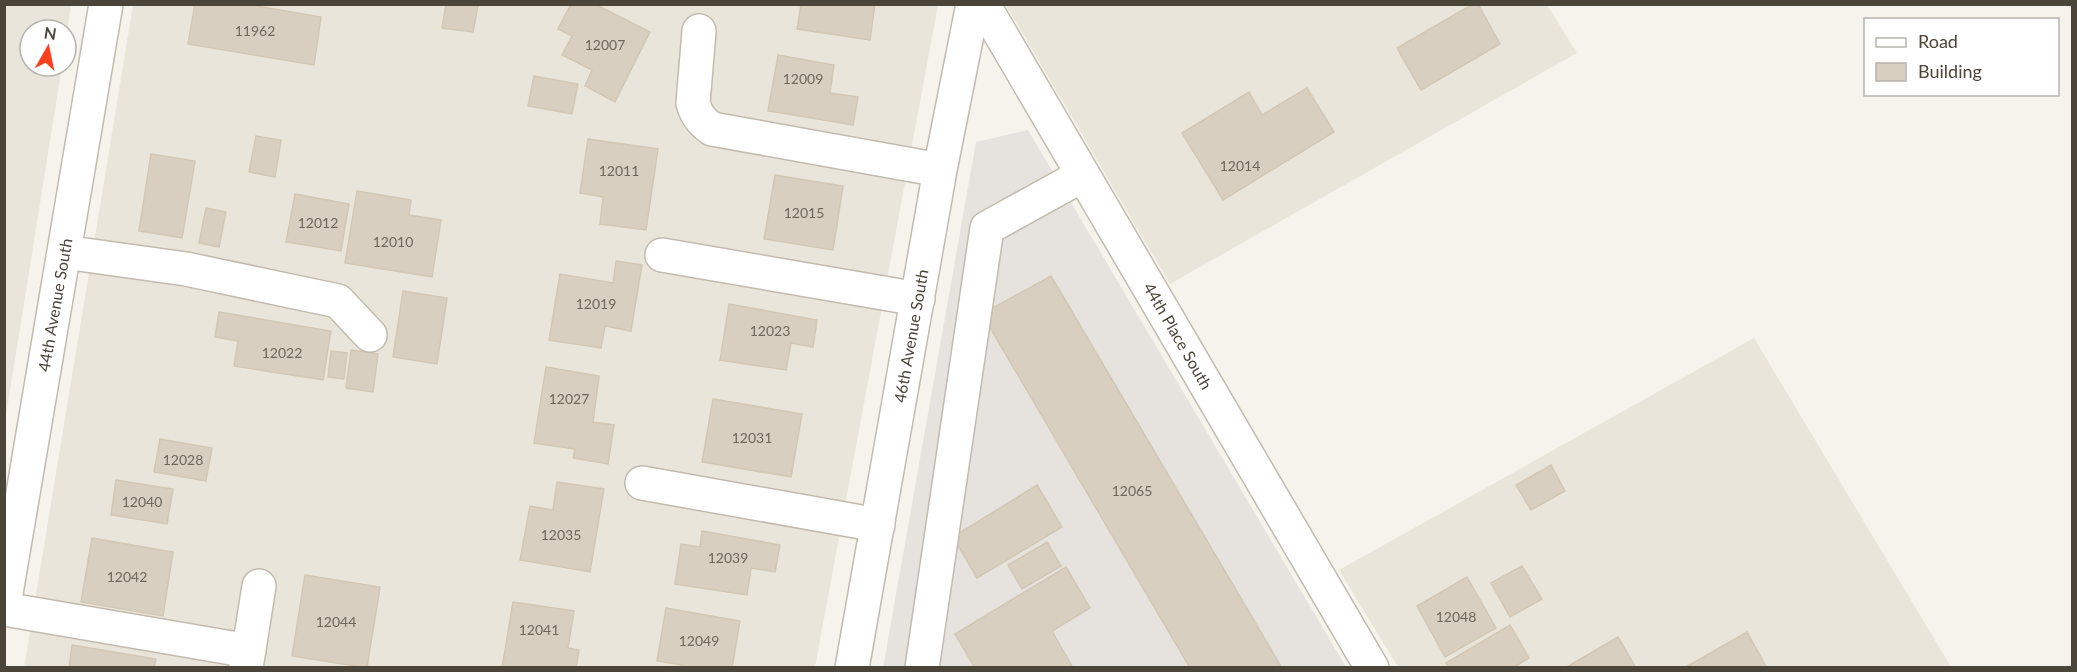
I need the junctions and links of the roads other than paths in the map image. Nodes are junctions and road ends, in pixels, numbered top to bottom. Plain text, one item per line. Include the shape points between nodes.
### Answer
1 (106, 4) edge
2 (974, 4) edge
3 (983, 4) edge
4 (699, 31) dead end
5 (940, 170) junction
6 (1083, 175) junction
7 (64, 252) junction
8 (662, 255) dead end
9 (918, 298) junction
10 (370, 336) dead end
11 (642, 483) dead end
12 (878, 525) junction
13 (259, 586) dead end
14 (4, 607) edge
15 (247, 659) edge
16 (852, 668) edge
17 (922, 668) edge
18 (1372, 668) edge

1 - 7 street, 44th Avenue South
2 - 5 street, 46th Avenue South
3 - 6 street, 44th Place South
4 - 5 street via 693,103 700,118 712,129
5 - 9 street, 46th Avenue South
6 - 17 street via 987,228
6 - 18 street, 44th Place South
7 - 10 street via 186,269 338,302
7 - 14 street, 44th Avenue South
8 - 9 street
9 - 12 street, 46th Avenue South
11 - 12 street
12 - 16 street, 46th Avenue South
13 - 15 street
14 - 15 street

